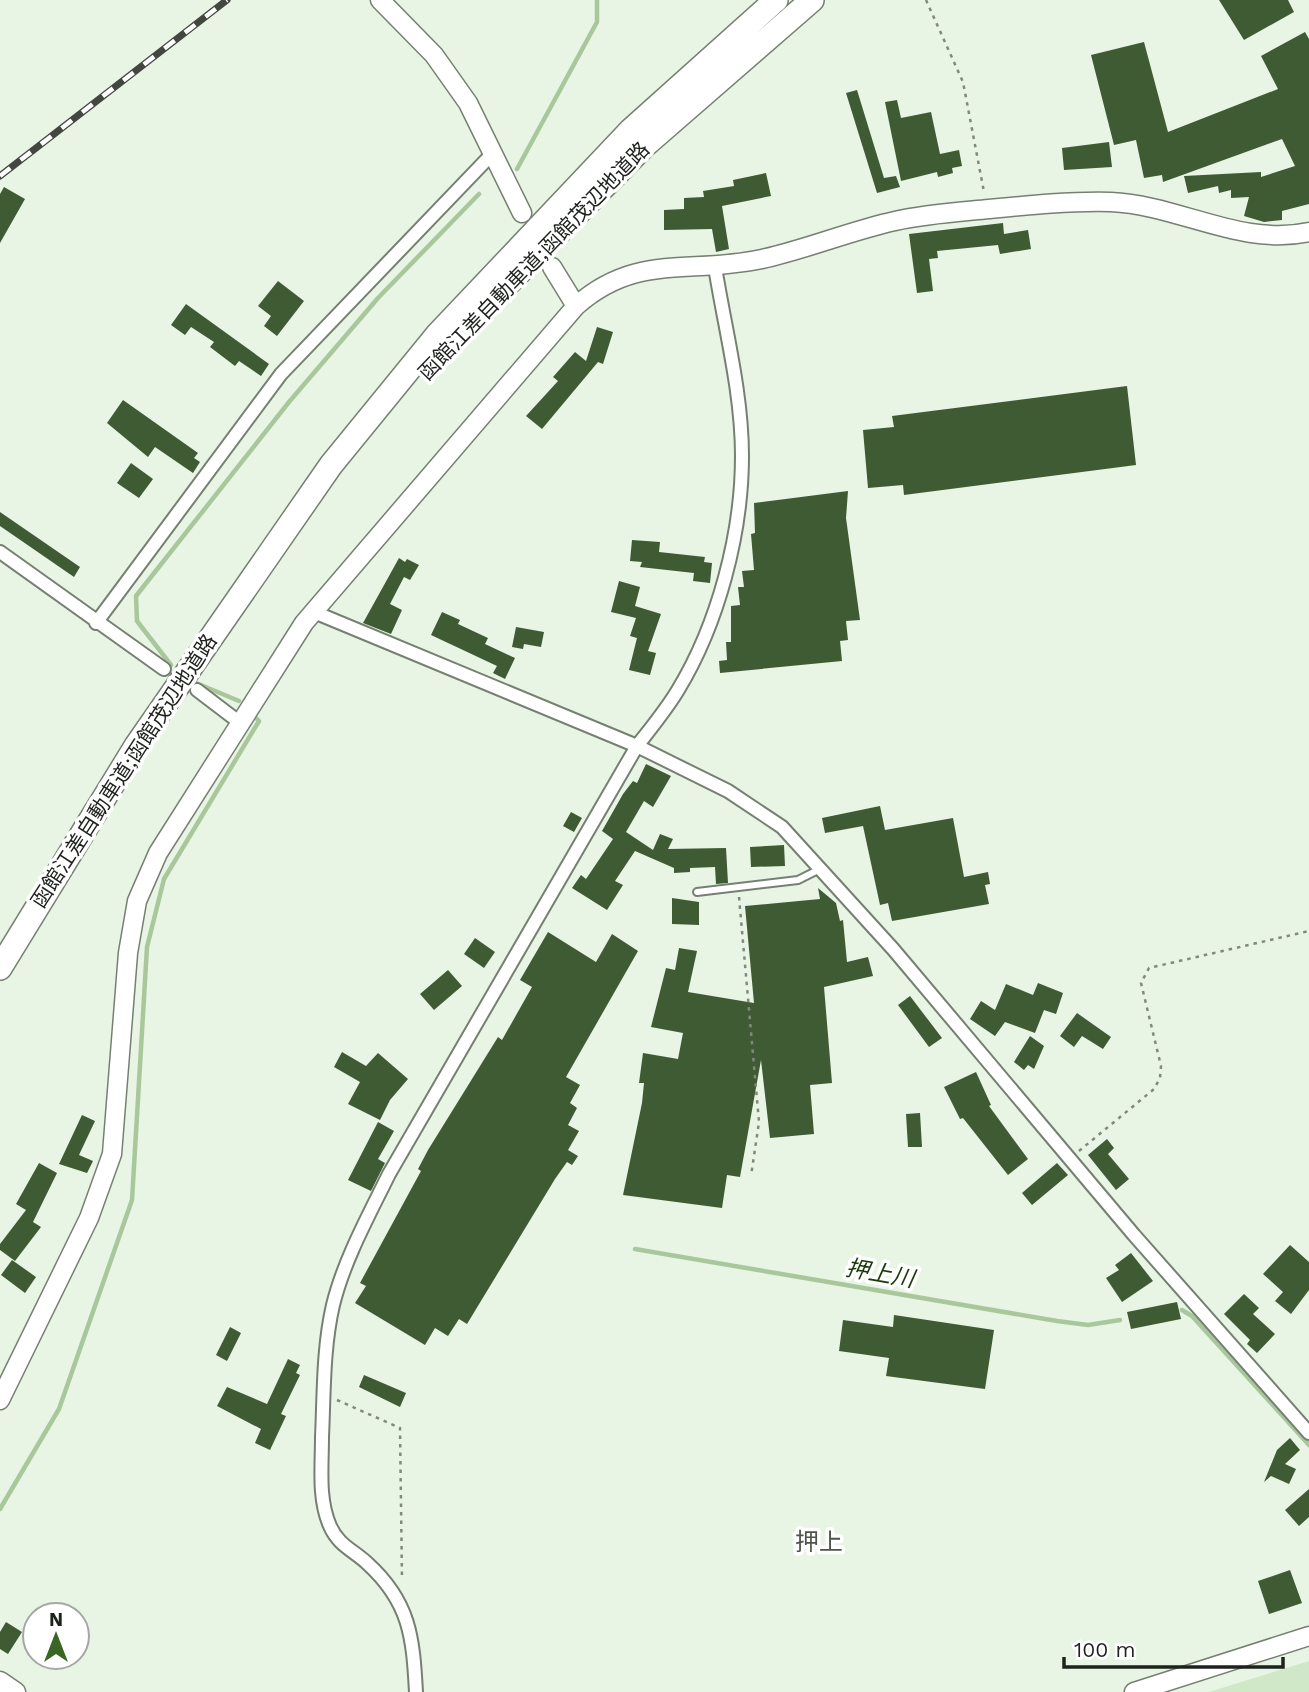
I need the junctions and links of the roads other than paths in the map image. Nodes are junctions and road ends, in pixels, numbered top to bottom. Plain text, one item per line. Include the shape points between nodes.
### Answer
1 (380, 0) edge
2 (776, 0) edge
3 (812, 0) edge
4 (494, 153) junction
5 (522, 213) dead end
6 (1309, 232) edge
7 (552, 267) dead end
8 (715, 267) junction
9 (576, 306) junction
10 (0, 552) edge
11 (252, 576) junction
12 (314, 612) junction
13 (96, 622) junction
14 (164, 669) dead end
15 (197, 690) dead end
16 (239, 722) junction
17 (637, 746) junction
18 (820, 869) junction
19 (697, 892) dead end
20 (0, 968) edge
21 (0, 1400) edge
22 (1309, 1433) edge
23 (1309, 1636) edge
24 (0, 1681) edge
25 (16, 1692) edge
26 (416, 1692) edge
27 (1134, 1692) edge

1 - 4 street via 434,55 468,103
2 - 11 highway, 函館江差自動車道;函館茂辺地道路 via 631,130 437,335 331,465
3 - 11 highway, 函館江差自動車道;函館茂辺地道路 via 643,147 449,343
4 - 5 street
4 - 13 street via 281,374
6 - 8 street via 1271,236 1154,208 1061,202 894,221 772,256
7 - 9 street
8 - 9 street via 643,269 603,286
8 - 17 street via 740,421 737,520 702,643 678,690
9 - 12 street
10 - 13 street
11 - 20 highway, 函館江差自動車道;函館茂辺地道路 via 136,746
12 - 16 street
12 - 17 street
13 - 14 street
15 - 16 street
16 - 21 street via 158,853 137,901 128,953 112,1154 89,1218
17 - 18 street via 758,808
17 - 26 street via 384,1185 333,1304 321,1485 330,1527 342,1545 379,1575 402,1604
18 - 19 lane via 798,880
18 - 22 street
23 - 27 street
24 - 25 street

